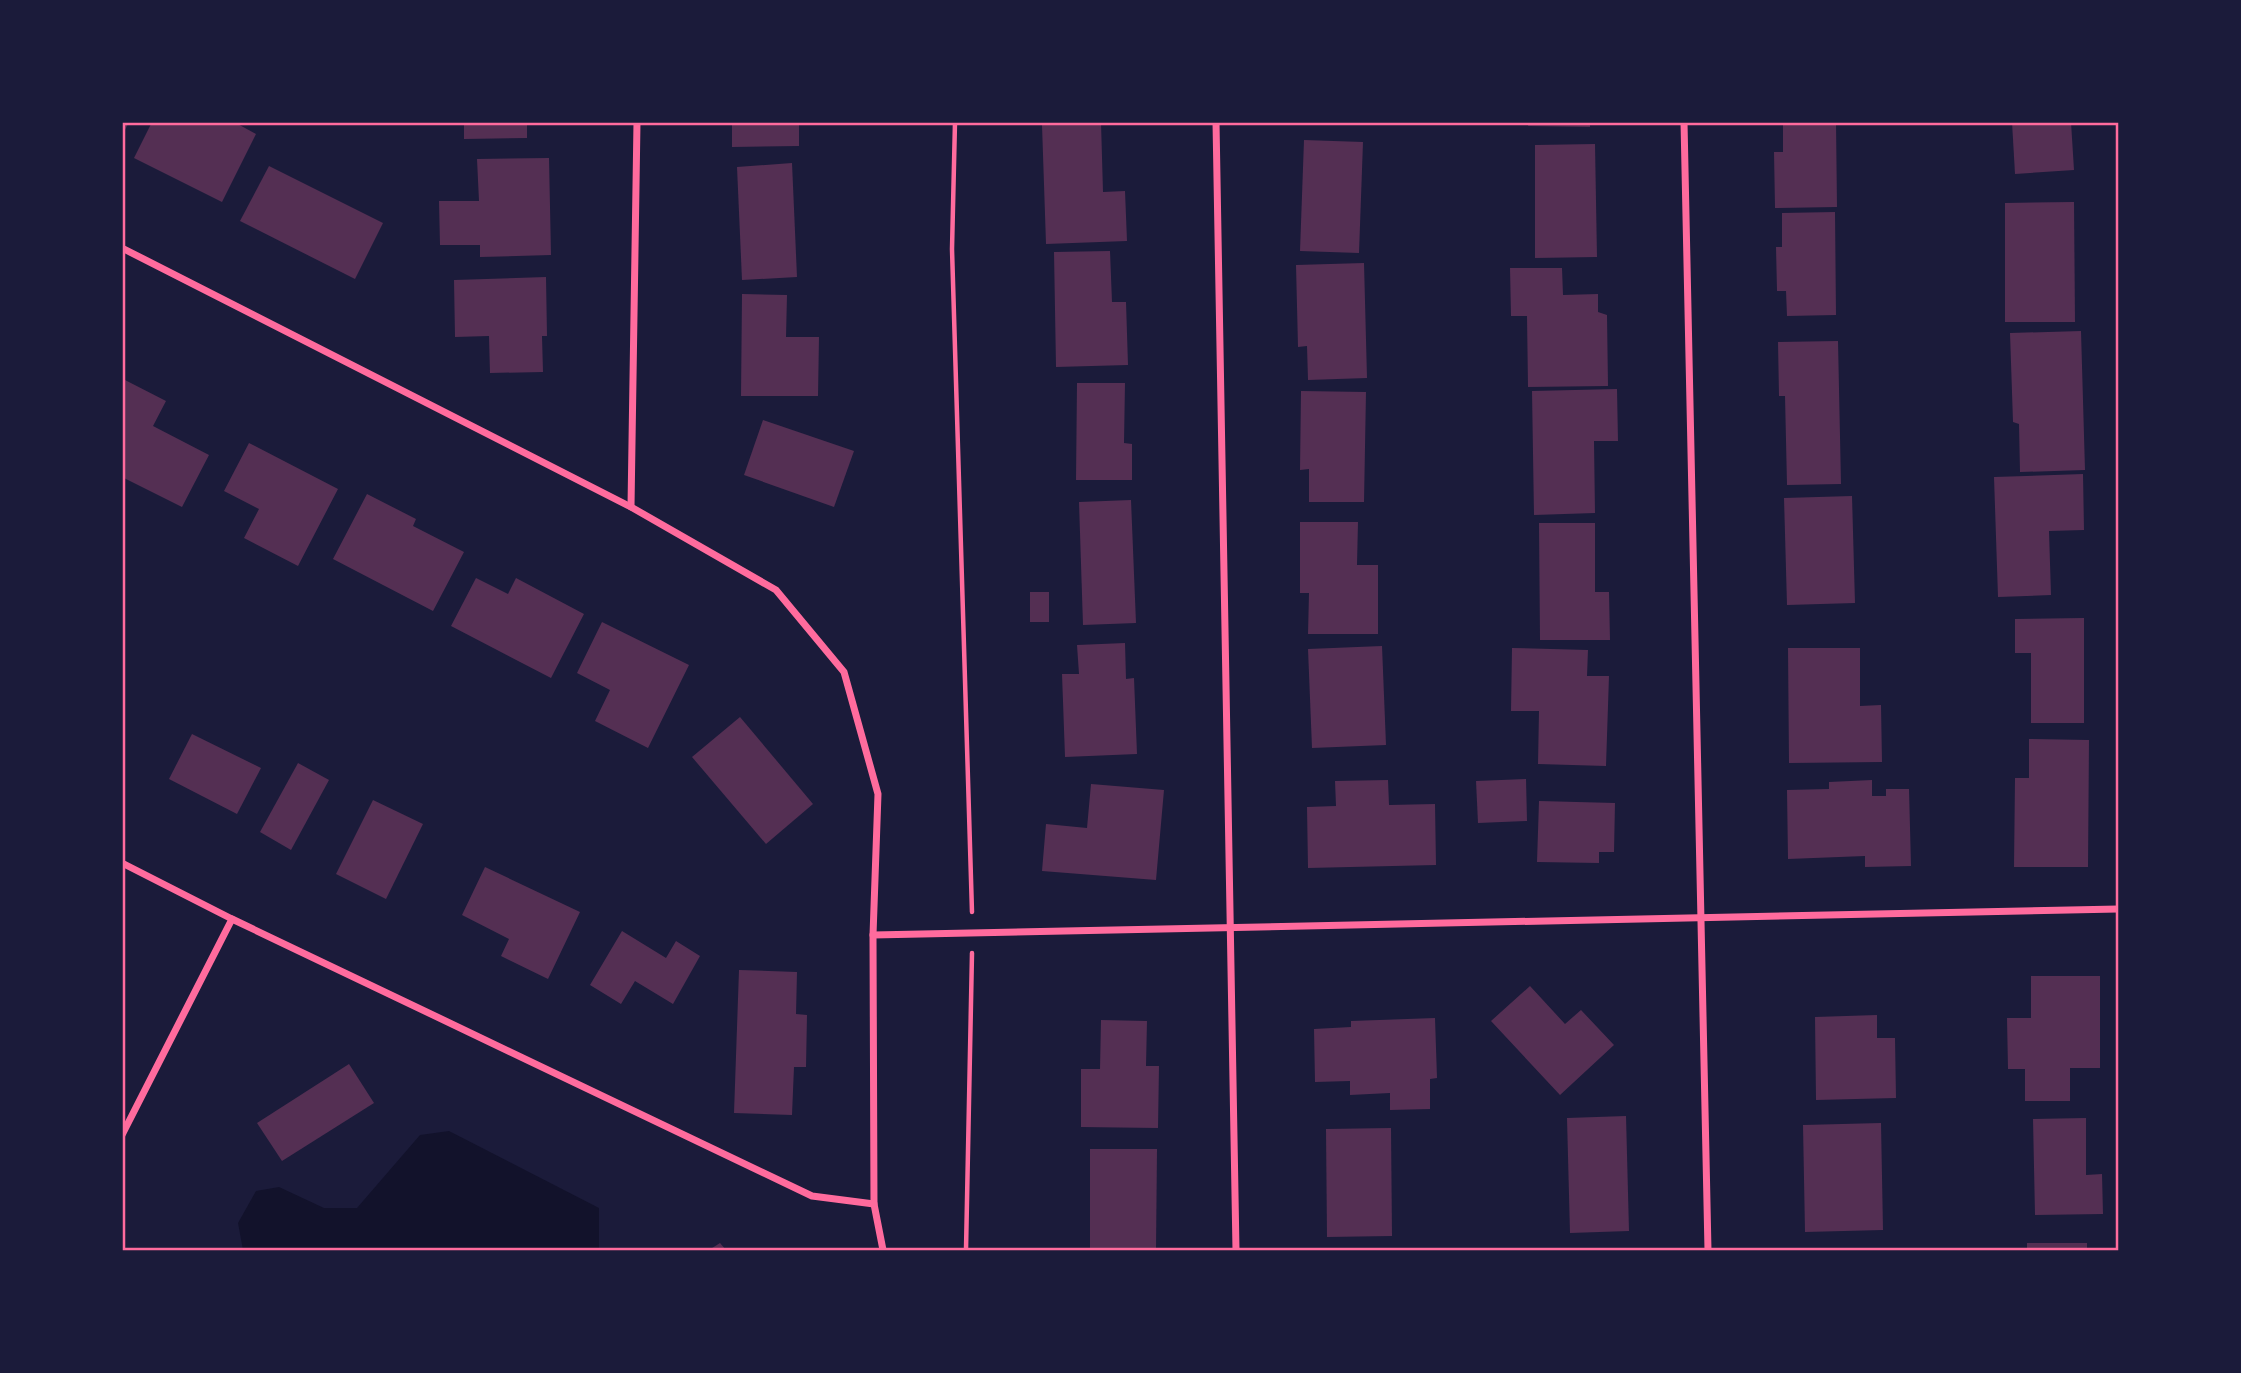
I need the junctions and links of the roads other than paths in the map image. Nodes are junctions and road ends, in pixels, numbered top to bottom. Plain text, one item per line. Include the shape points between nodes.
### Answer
1 (637, 122) edge
2 (1216, 122) edge
3 (1684, 122) edge
4 (122, 248) edge
5 (631, 507) junction
6 (122, 863) edge
7 (2119, 909) edge
8 (232, 919) junction
9 (1700, 919) junction
10 (1232, 929) junction
11 (873, 935) junction
12 (122, 1135) edge
13 (874, 1204) junction
14 (883, 1251) edge
15 (1236, 1251) edge
16 (1708, 1251) edge

1 - 5 street
2 - 10 street
3 - 9 street
4 - 5 street
5 - 11 street via 776,590 844,672 878,794
6 - 8 street
7 - 9 street
8 - 12 street
8 - 13 street via 812,1196
9 - 10 street
9 - 16 street
10 - 11 street
10 - 15 street
11 - 13 street
13 - 14 street

